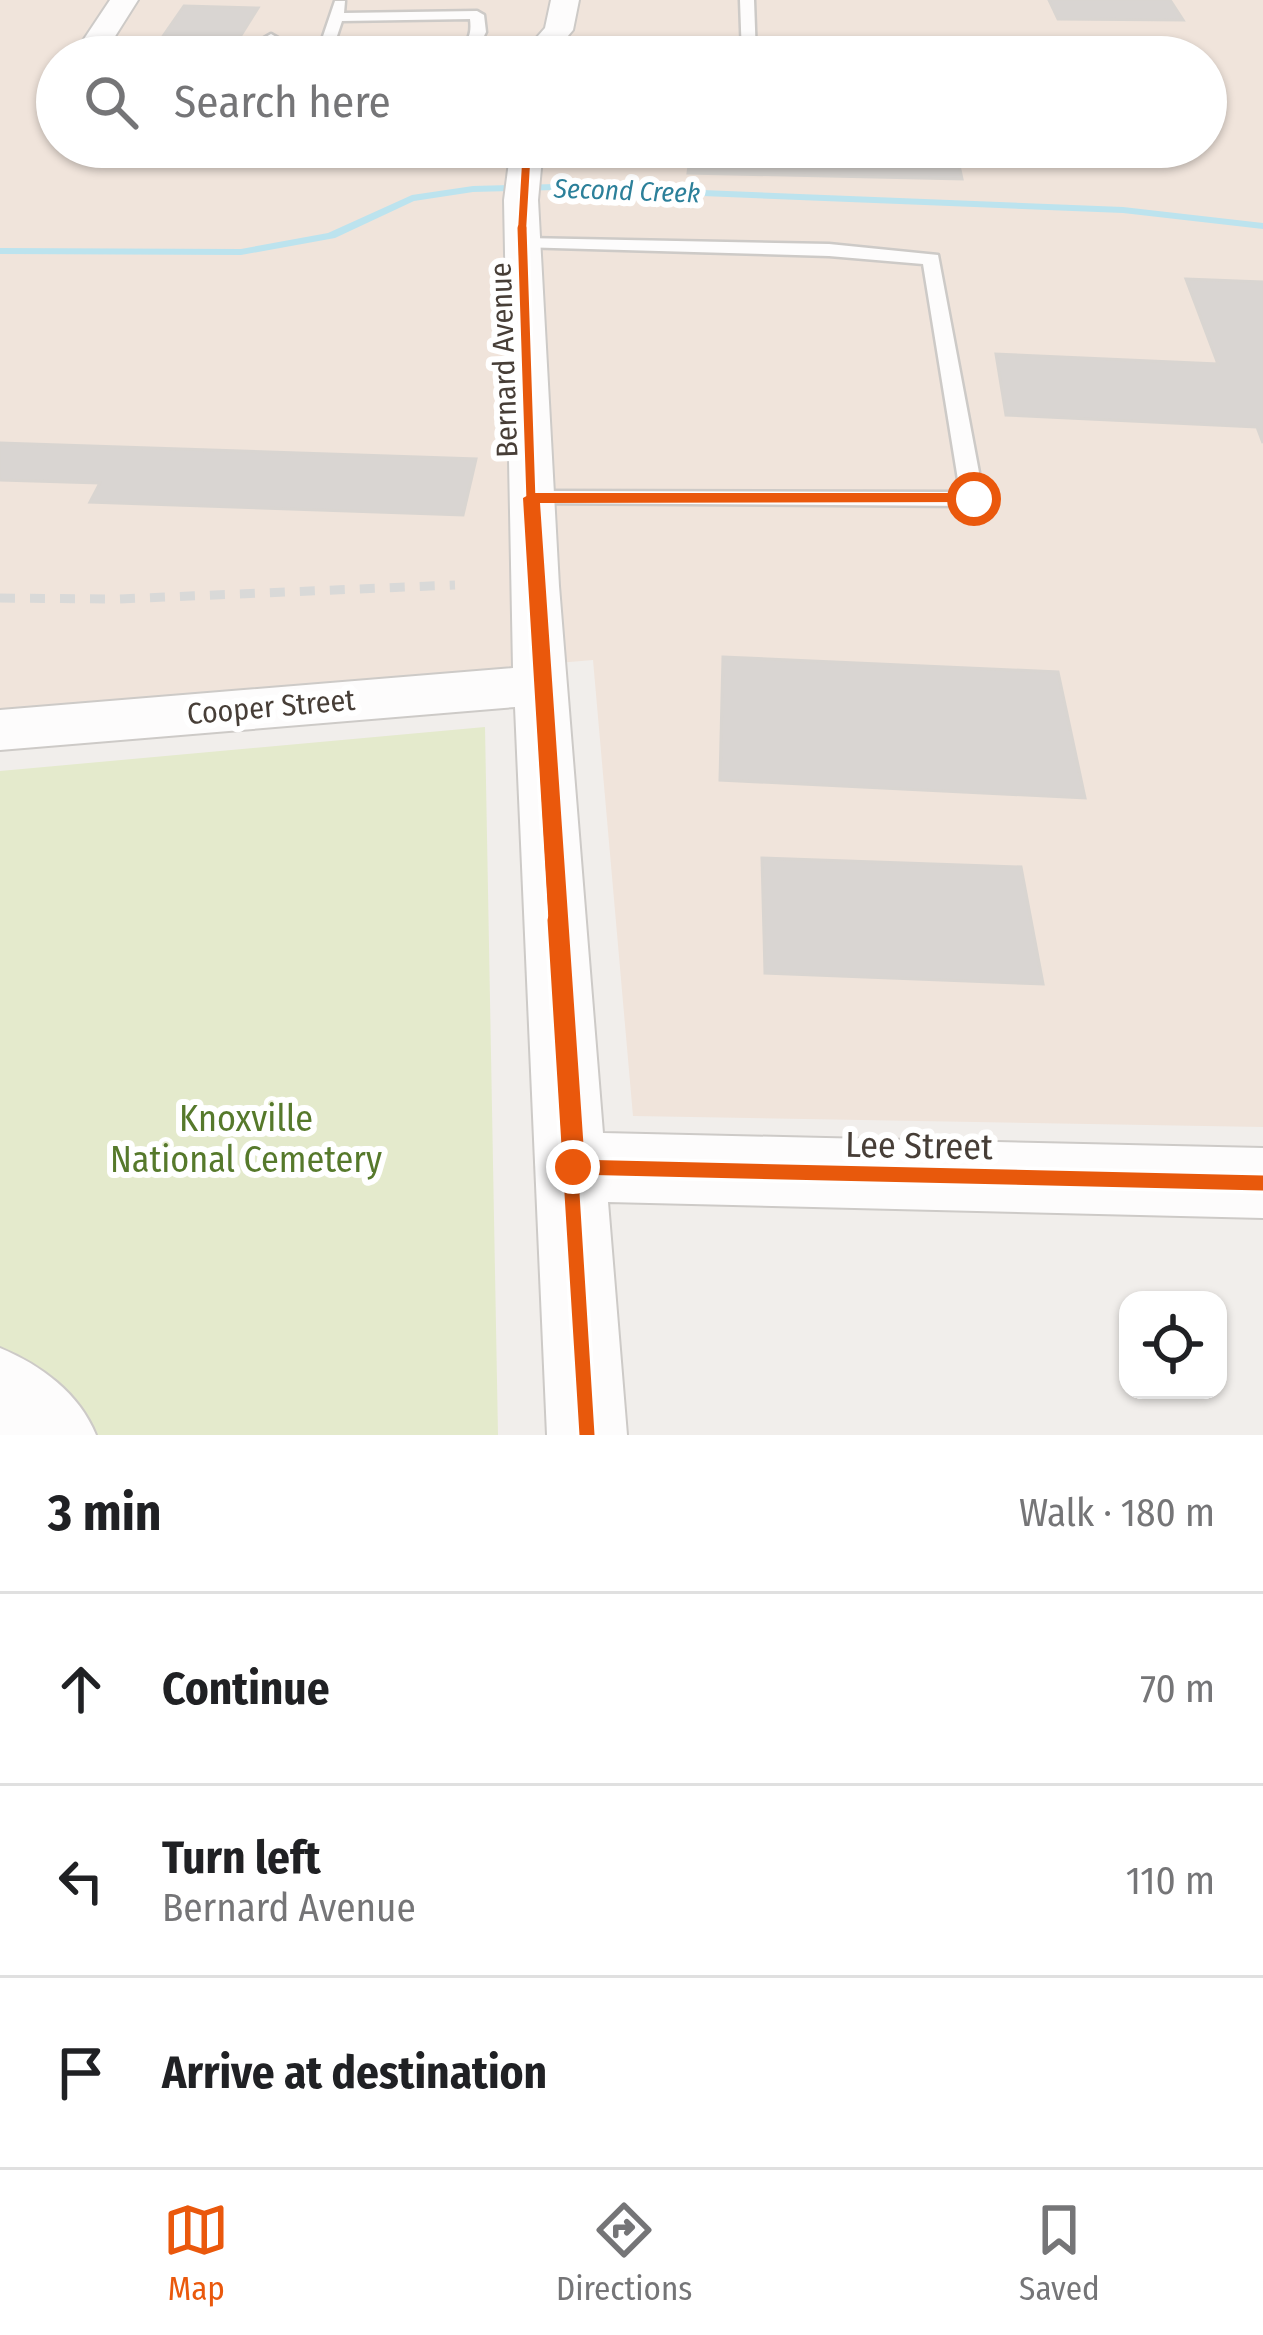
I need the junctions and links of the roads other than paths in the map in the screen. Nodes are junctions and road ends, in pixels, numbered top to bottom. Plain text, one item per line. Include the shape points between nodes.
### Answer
1 (124, 0) edge
2 (341, 0) edge
3 (565, 0) edge
4 (747, 0) edge
5 (529, 16) dead end
6 (336, 17) junction
7 (101, 36) edge
8 (330, 36) edge
9 (477, 36) edge
10 (534, 36) edge
11 (554, 36) edge
12 (748, 36) edge
13 (524, 192) edge
14 (532, 498) junction
15 (542, 685) junction
16 (0, 730) edge
17 (573, 1167) junction
18 (1263, 1183) edge
19 (0, 1387) edge
20 (56, 1435) edge
21 (587, 1435) edge

1 - 7 street
2 - 6 lane
3 - 11 street
4 - 12 lane
5 - 10 street
6 - 8 lane
6 - 9 lane via 483,11
13 - 14 street, Bernard Avenue
13 - 14 lane via 830,250 931,259 974,499
14 - 15 street, Bernard Avenue
15 - 16 street, Cooper Street
15 - 17 street, Bernard Avenue
17 - 18 street, Lee Street
17 - 21 street, Bernard Avenue
19 - 20 street

